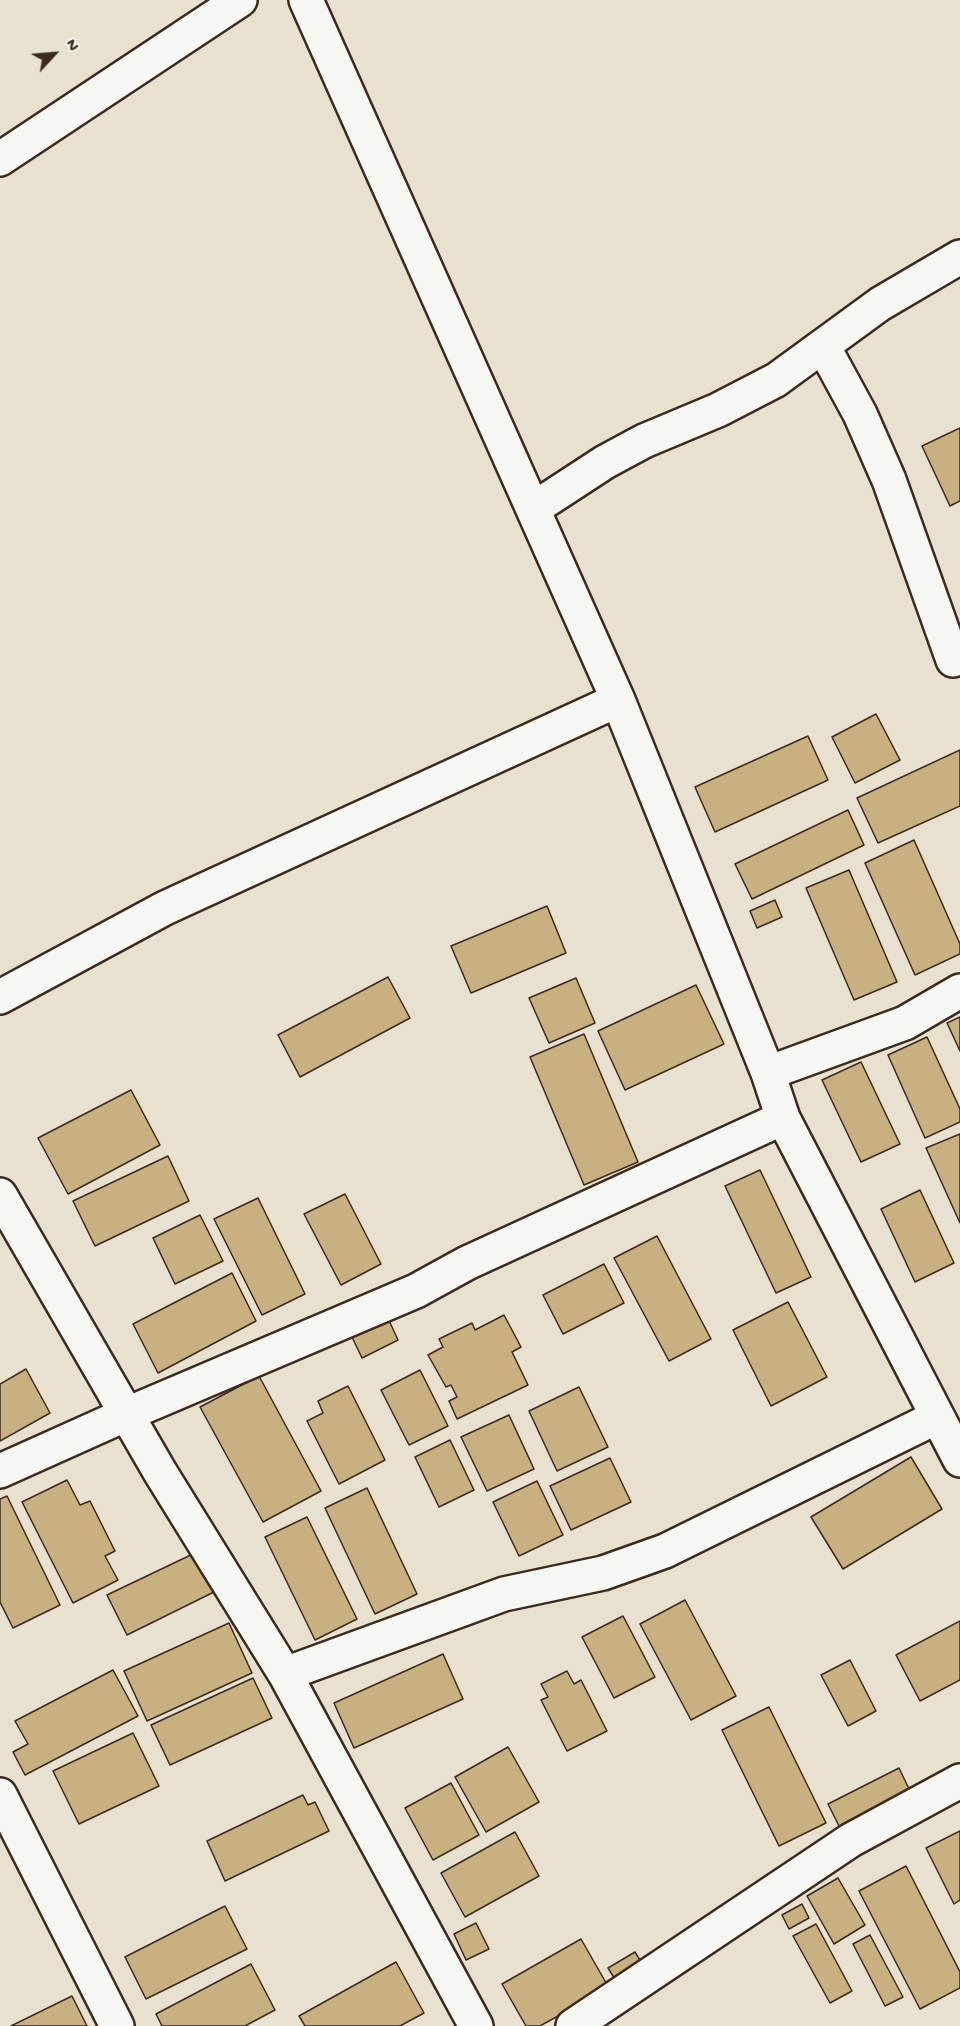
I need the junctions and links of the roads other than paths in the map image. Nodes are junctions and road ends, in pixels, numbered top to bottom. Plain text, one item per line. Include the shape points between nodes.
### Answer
1 (240, 0) edge
2 (306, 0) edge
3 (0, 159) edge
4 (960, 257) edge
5 (823, 346) junction
6 (533, 509) junction
7 (953, 660) dead end
8 (618, 700) junction
9 (960, 991) edge
10 (0, 997) edge
11 (768, 1072) junction
12 (783, 1118) junction
13 (0, 1195) edge
14 (127, 1414) junction
15 (937, 1417) junction
16 (960, 1460) edge
17 (0, 1471) edge
18 (285, 1674) junction
19 (960, 1781) edge
20 (0, 1795) edge
21 (117, 2026) edge
22 (476, 2026) edge
23 (573, 2026) edge

1 - 3 street
2 - 6 street
4 - 5 street via 880,304
5 - 6 street via 776,380 644,441
5 - 7 street via 860,414 889,480
6 - 8 street
8 - 10 street via 165,908
8 - 11 street
9 - 11 street via 905,1023
11 - 12 street
12 - 14 street via 467,1263 416,1291
12 - 15 street
13 - 14 street
14 - 17 street
14 - 18 street
15 - 16 street
15 - 18 street via 665,1551 603,1573 504,1594
18 - 22 street
19 - 23 street via 851,1840
20 - 21 street

